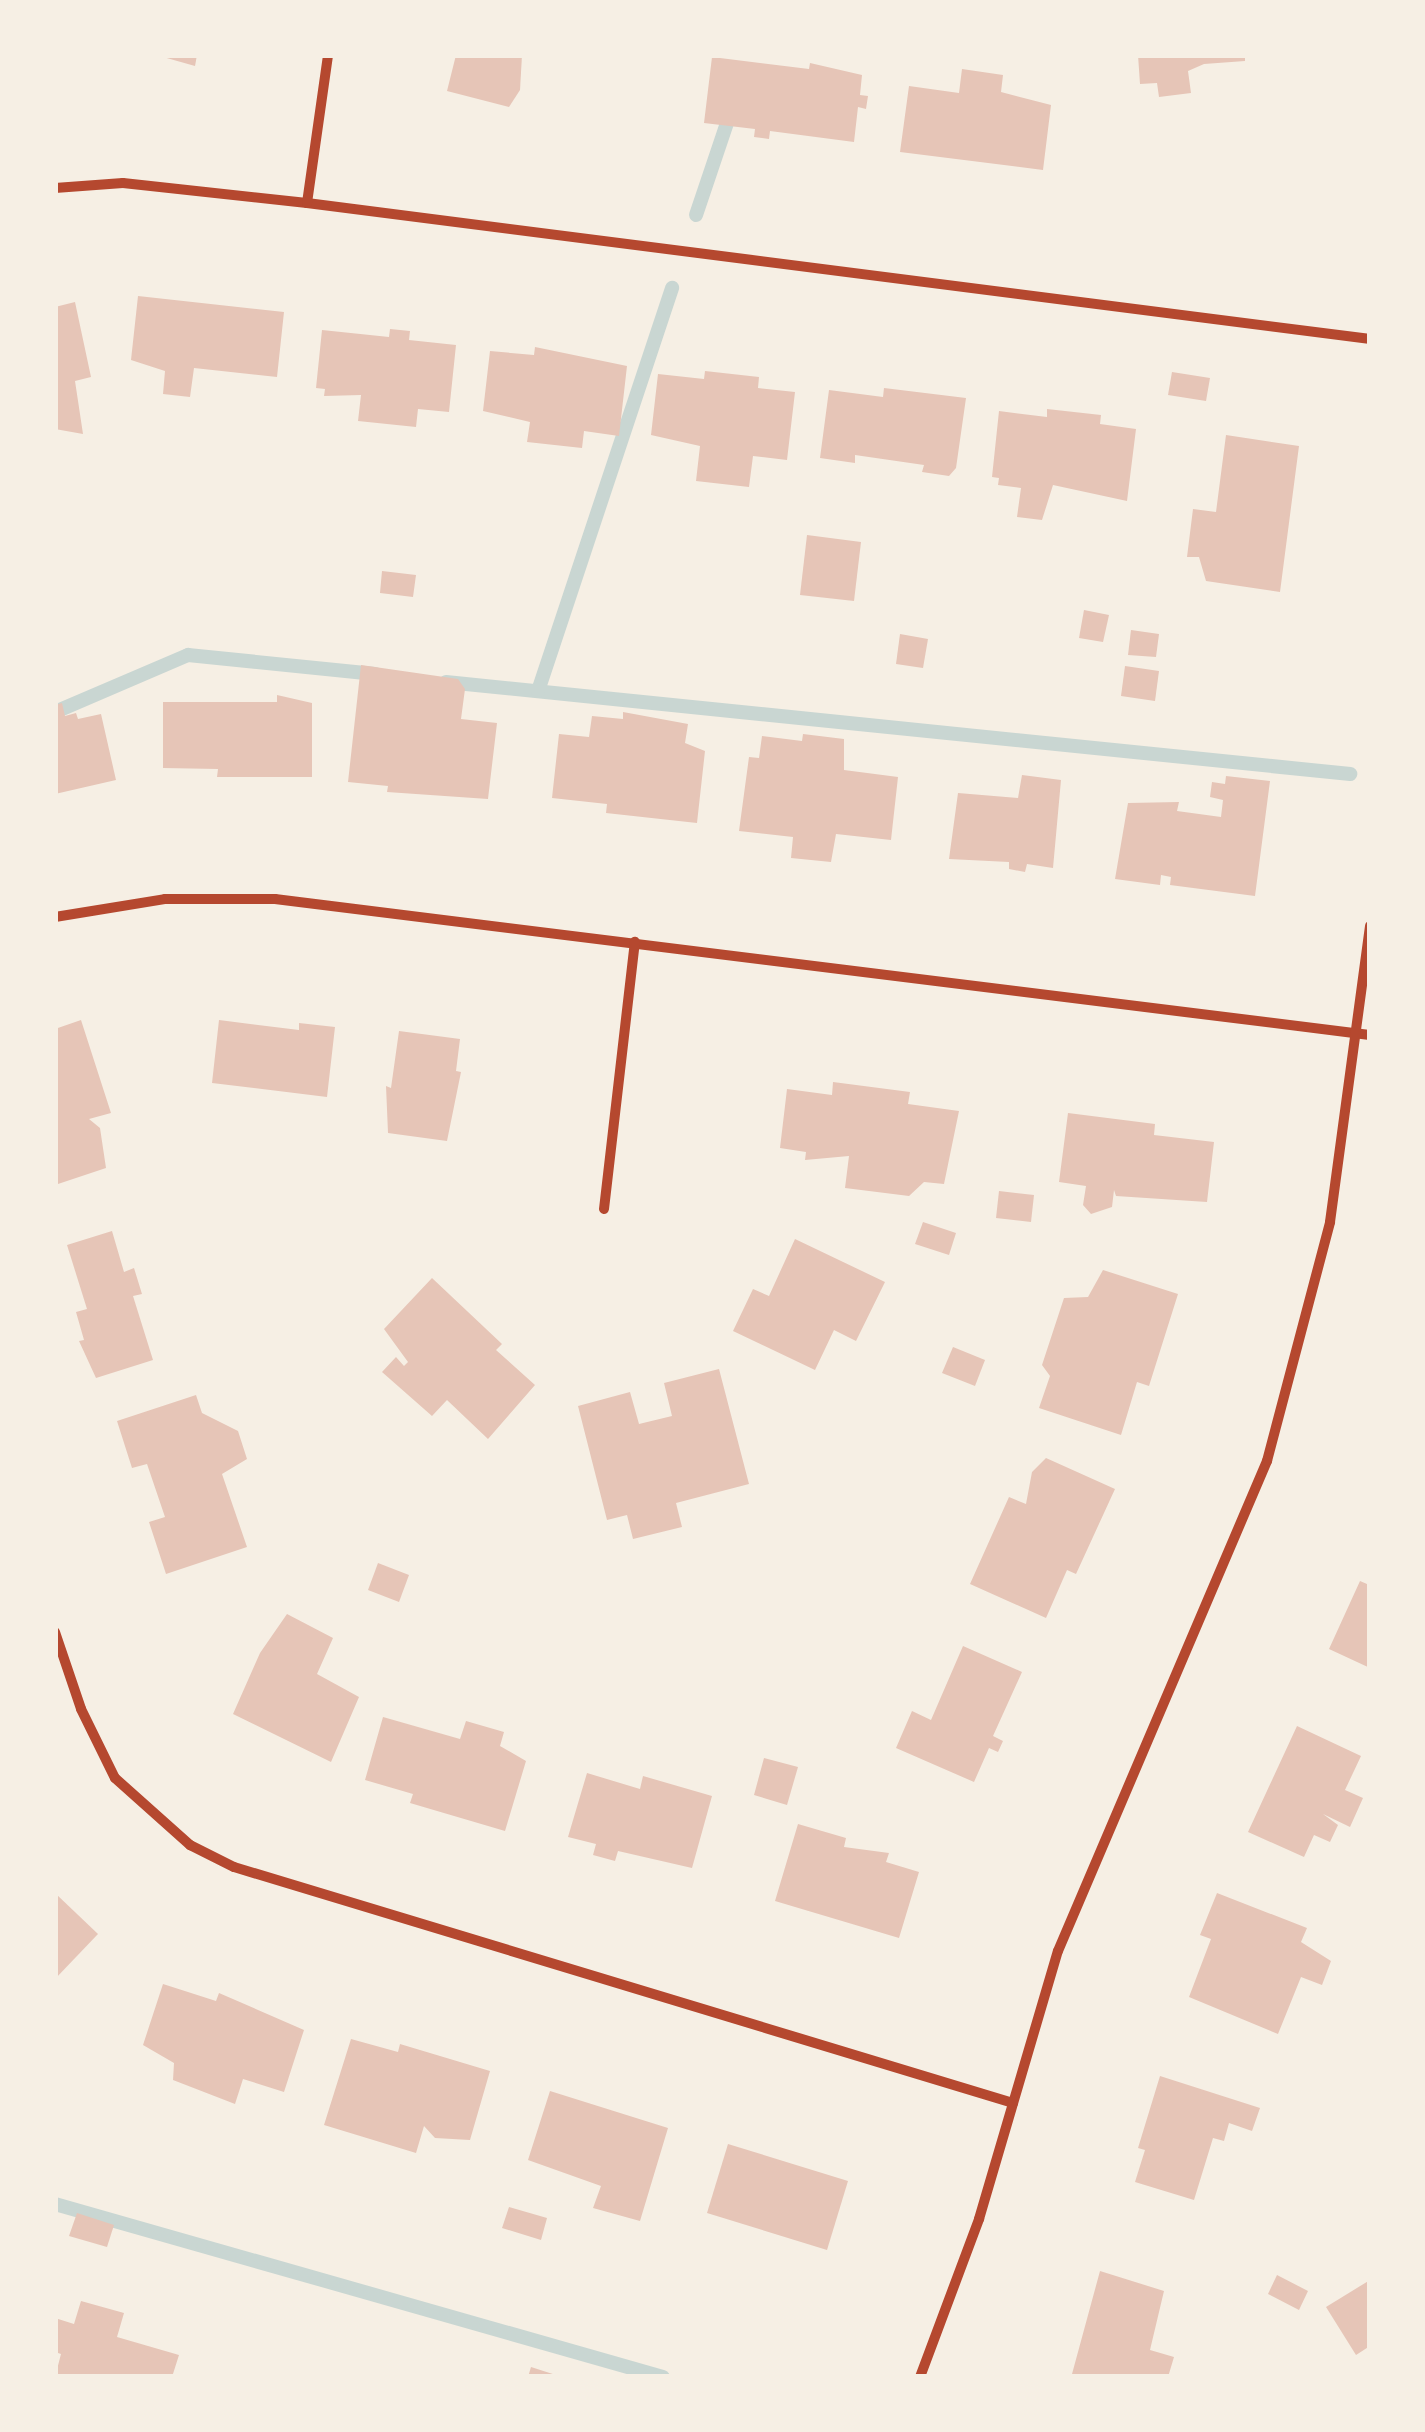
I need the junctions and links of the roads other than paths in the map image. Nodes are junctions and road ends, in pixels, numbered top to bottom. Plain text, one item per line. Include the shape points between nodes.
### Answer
1 (328, 55) edge
2 (55, 188) edge
3 (307, 203) junction
4 (1370, 339) edge
5 (55, 918) edge
6 (1370, 926) edge
7 (635, 942) junction
8 (1356, 1033) junction
9 (1370, 1035) edge
10 (604, 1208) dead end
11 (55, 1632) edge
12 (1013, 2103) junction
13 (920, 2377) edge

1 - 3 street
2 - 3 street via 123,183
3 - 4 street
5 - 7 street via 165,900 274,899
6 - 8 street
7 - 8 street
7 - 10 street
8 - 9 street
8 - 12 street via 1330,1222 1266,1460 1058,1950
11 - 12 street via 81,1709 116,1778 190,1845 234,1867
12 - 13 street

